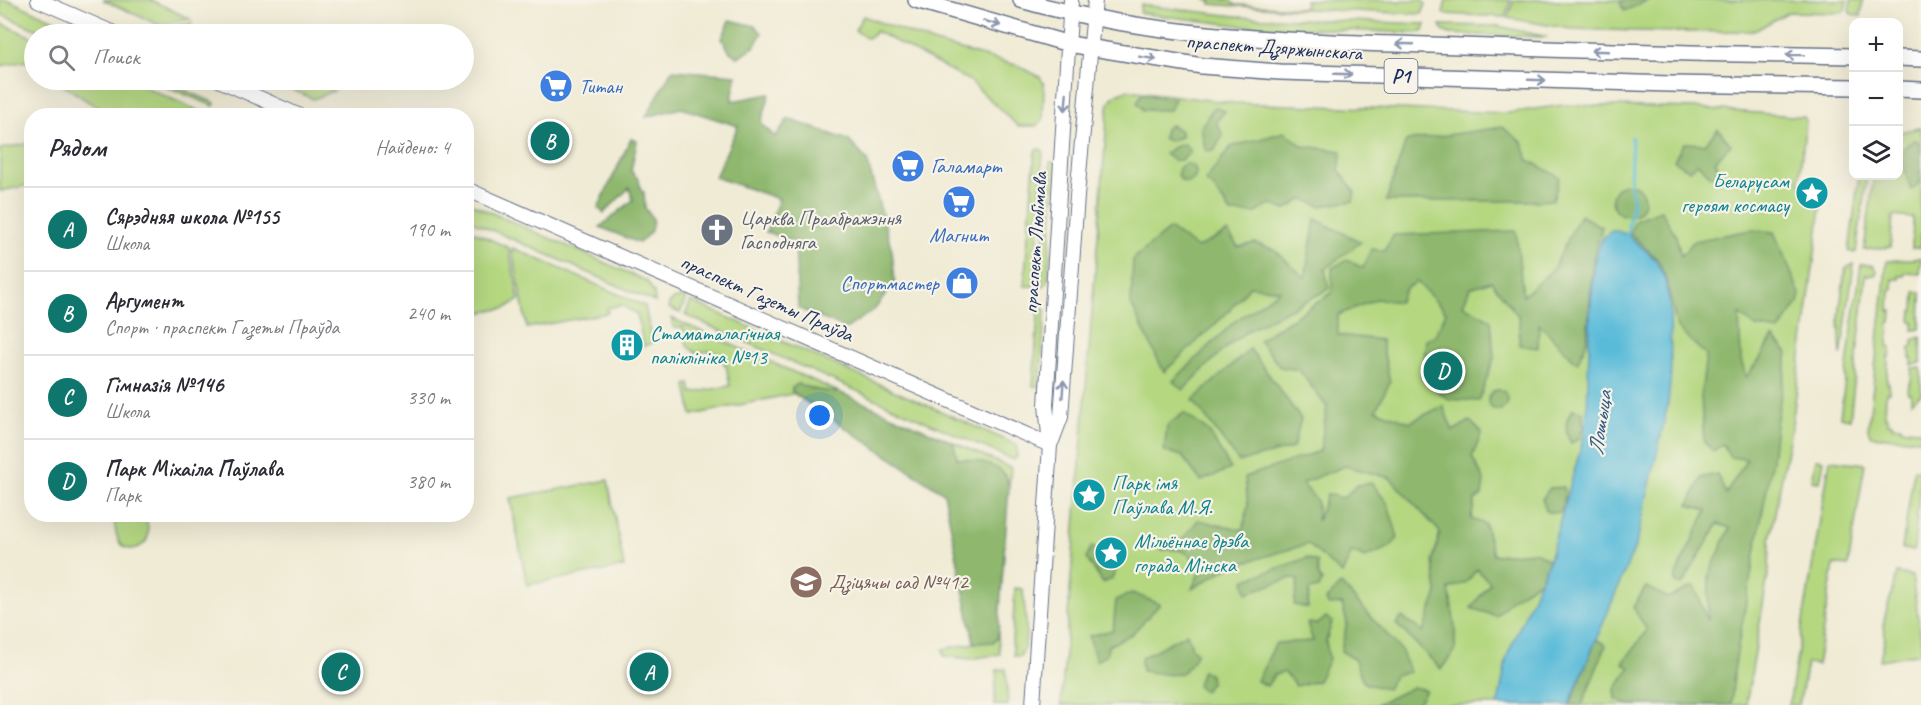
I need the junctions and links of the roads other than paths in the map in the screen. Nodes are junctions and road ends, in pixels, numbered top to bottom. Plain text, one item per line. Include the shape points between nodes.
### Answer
1 (38, 0) edge
2 (916, 0) edge
3 (1021, 0) edge
4 (1095, 0) edge
5 (1071, 6) edge
6 (1094, 17) junction
7 (94, 24) edge
8 (1069, 44) junction
9 (1091, 49) junction
10 (1849, 56) edge
11 (1903, 58) edge
12 (1921, 59) edge
13 (1849, 87) edge
14 (1903, 89) edge
15 (242, 90) edge
16 (1921, 90) edge
17 (282, 108) edge
18 (474, 193) edge
19 (1050, 446) junction
20 (1033, 705) edge

1 - 7 main road
2 -> 8 main road, праспект Дзяржынскага / Р1
3 - 5 main road, праспект Дзяржынскага / Р1
4 - 6 main road, праспект Любімава
5 - 6 main road, праспект Дзяржынскага / Р1
5 - 8 main road, праспект Любімава
6 - 9 main road, праспект Любімава
10 -> 6 main road, праспект Дзяржынскага / Р1 via 1284,41 1209,36
8 - 9 main road, праспект Дзяржынскага / Р1
8 -> 19 main road, праспект Любімава via 1046,405
9 -> 13 main road, праспект Дзяржынскага / Р1 via 1202,66 1280,72
19 -> 9 main road, праспект Любімава via 1060,417
11 - 12 main road
14 - 16 main road
15 - 17 main road
18 - 19 main road, праспект Газеты Праўда
19 - 20 main road, праспект Любімава

